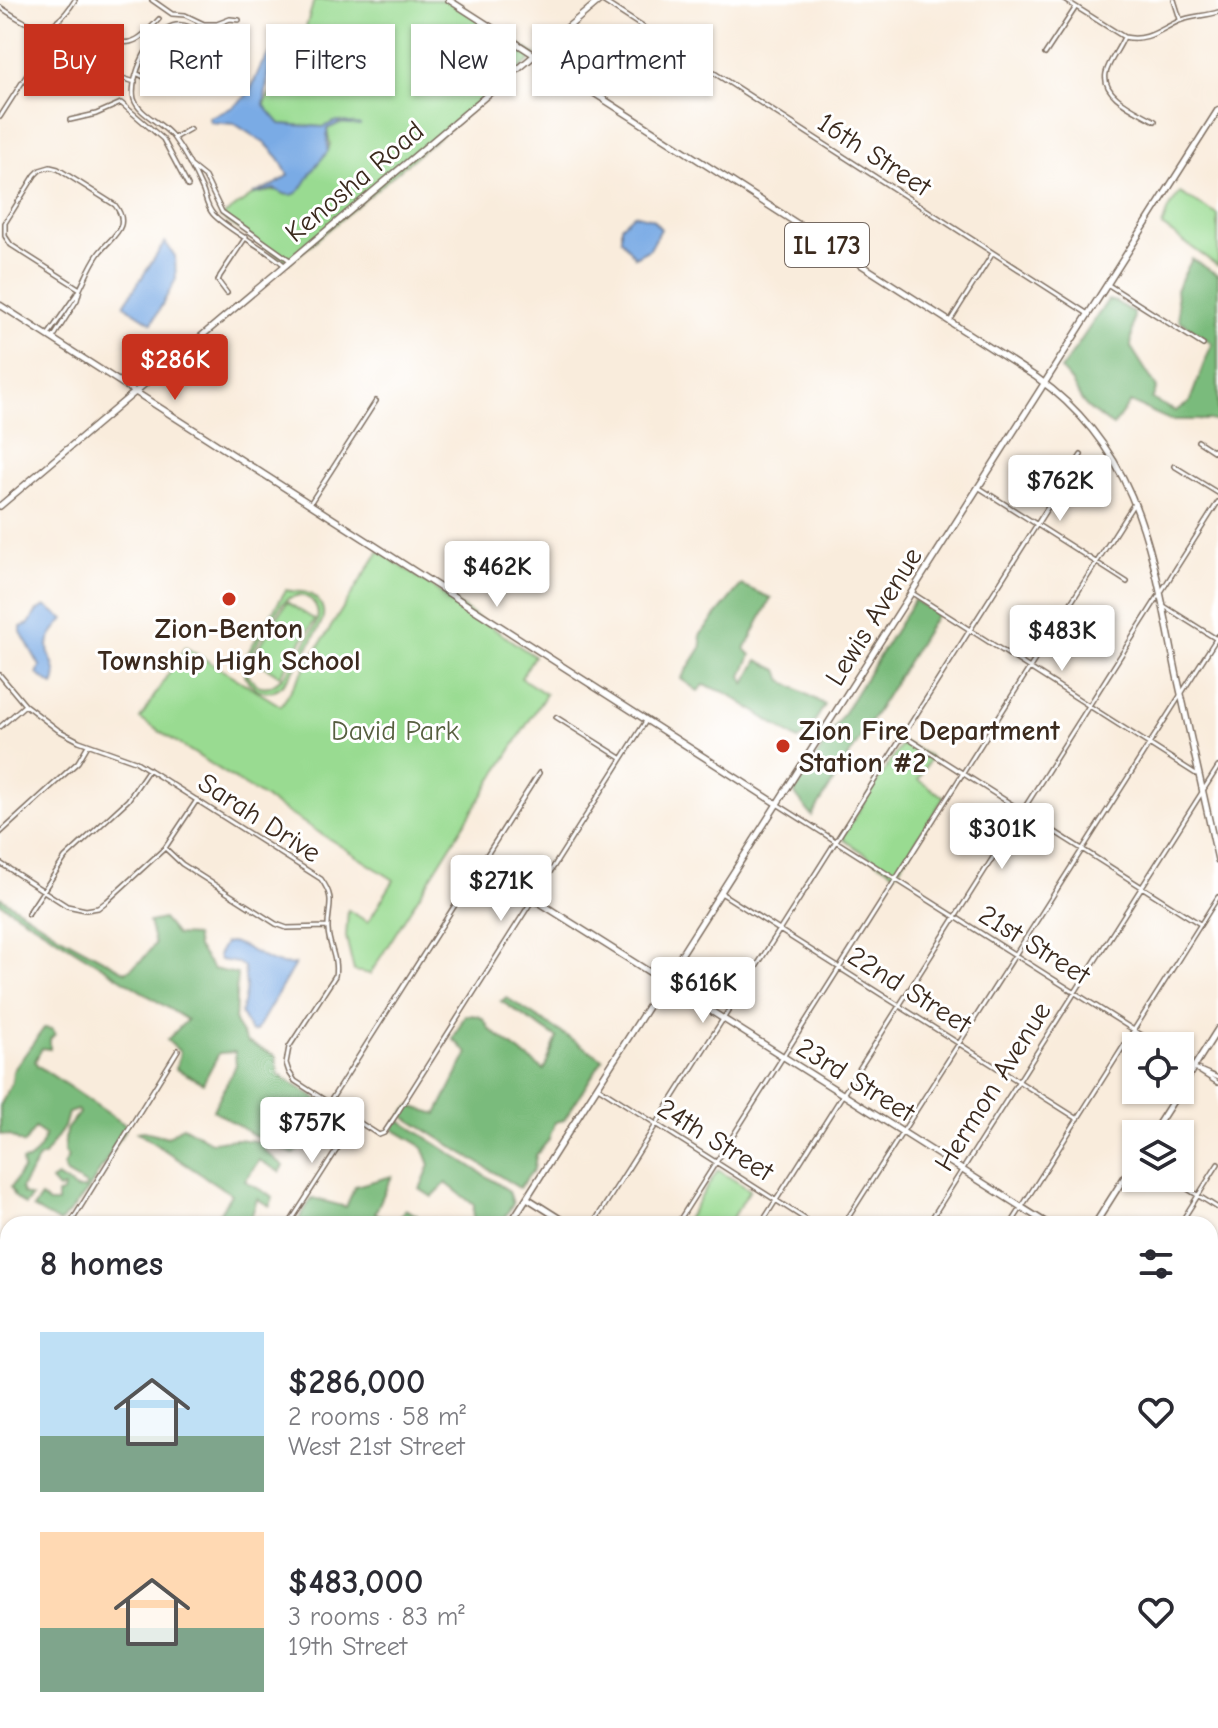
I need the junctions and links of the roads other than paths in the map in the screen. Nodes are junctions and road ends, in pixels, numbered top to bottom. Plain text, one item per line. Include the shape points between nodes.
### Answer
1 (75, 0) edge
2 (152, 0) edge
3 (449, 0) edge
4 (600, 0) edge
5 (1065, 0) edge
6 (1174, 0) edge
7 (0, 7) edge
8 (1076, 7) junction
9 (1218, 12) edge
10 (183, 15) junction
11 (159, 19) dead end
12 (239, 20) dead end
13 (1181, 20) junction
14 (27, 24) edge
15 (52, 24) edge
16 (181, 24) edge
17 (572, 24) edge
18 (1124, 37) junction
19 (137, 41) junction
20 (124, 43) edge
21 (140, 44) edge
22 (532, 52) edge
23 (1045, 54) dead end
24 (532, 58) edge
25 (140, 68) edge
26 (138, 74) joint
27 (24, 79) edge
28 (124, 79) edge
29 (135, 82) junction
30 (599, 96) edge
31 (1218, 110) edge
32 (0, 117) edge
33 (153, 118) junction
34 (70, 120) dead end
35 (1155, 121) dead end
36 (147, 126) junction
37 (190, 129) dead end
38 (174, 138) junction
39 (190, 165) junction
40 (188, 186) dead end
41 (246, 237) junction
42 (993, 253) junction
43 (291, 261) junction
44 (285, 266) junction
45 (1107, 284) junction
46 (80, 289) junction
47 (227, 293) dead end
48 (0, 305) edge
49 (1088, 314) junction
50 (949, 322) junction
51 (50, 337) junction
52 (1203, 345) dead end
53 (1045, 383) junction
54 (135, 393) junction
55 (376, 401) dead end
56 (1198, 441) dead end
57 (1218, 454) edge
58 (1081, 455) dead end
59 (1174, 466) dead end
60 (978, 487) junction
61 (1218, 493) edge
62 (1218, 502) edge
63 (1136, 503) junction
64 (0, 506) edge
65 (309, 506) junction
66 (1037, 525) junction
67 (1096, 562) junction
68 (1127, 582) dead end
69 (911, 593) junction
70 (1160, 595) junction
71 (1162, 605) junction
72 (971, 630) junction
73 (1217, 638) edge
74 (1030, 668) junction
75 (0, 675) edge
76 (1181, 695) junction
77 (25, 705) junction
78 (1090, 706) junction
79 (556, 717) dead end
80 (646, 721) junction
81 (0, 727) edge
82 (904, 736) junction
83 (1149, 744) junction
84 (88, 745) junction
85 (622, 759) junction
86 (1218, 767) edge
87 (149, 769) junction
88 (539, 773) dead end
89 (963, 774) junction
90 (1199, 776) junction
91 (1203, 791) junction
92 (197, 800) junction
93 (777, 804) junction
94 (1023, 812) junction
95 (0, 833) edge
96 (836, 841) junction
97 (165, 848) junction
98 (1082, 849) junction
99 (1218, 860) edge
100 (0, 863) edge
101 (480, 865) junction
102 (896, 879) junction
103 (1142, 887) junction
104 (43, 891) junction
105 (338, 893) dead end
106 (721, 893) junction
107 (330, 895) junction
108 (1218, 897) edge
109 (532, 899) junction
110 (28, 914) dead end
111 (956, 917) junction
112 (1200, 924) junction
113 (328, 927) junction
114 (780, 931) junction
115 (1015, 955) junction
116 (839, 968) junction
117 (665, 981) junction
118 (1075, 993) junction
119 (900, 1006) junction
120 (724, 1019) junction
121 (1218, 1029) edge
122 (1134, 1030) junction
123 (1137, 1032) edge
124 (959, 1044) junction
125 (178, 1050) dead end
126 (783, 1056) junction
127 (1194, 1068) joint
128 (1218, 1081) edge
129 (1018, 1082) junction
130 (598, 1087) junction
131 (843, 1095) junction
132 (329, 1103) junction
133 (1078, 1119) junction
134 (356, 1120) junction
135 (656, 1124) junction
136 (902, 1132) junction
137 (716, 1162) junction
138 (1218, 1164) edge
139 (962, 1170) junction
140 (1122, 1181) edge
141 (1192, 1192) edge
142 (1198, 1196) junction
143 (527, 1198) junction
144 (776, 1200) junction
145 (1021, 1207) junction
146 (1218, 1208) edge
147 (75, 1216) edge
148 (294, 1216) edge
149 (515, 1216) edge
150 (555, 1216) edge
151 (598, 1216) edge
152 (682, 1216) edge
153 (766, 1216) edge
154 (801, 1216) edge
155 (849, 1216) edge
156 (933, 1216) edge
157 (1016, 1216) edge
158 (1035, 1216) edge
159 (1100, 1216) edge
160 (1185, 1216) edge

1 - 15 street
2 - 10 street
3 - 22 street, IL 173
4 - 17 street, Kenosha Road
4 - 42 street, 16th Street
5 - 8 street
6 - 13 street
7 - 14 street
8 - 18 street
8 - 23 street
9 - 13 street
10 - 12 street via 204,24
10 - 16 street
11 - 19 street
13 - 18 street via 1142,40
18 - 35 street via 1107,69 1106,85
19 - 20 street
19 - 21 street
24 - 43 street, Kenosha Road
25 - 26 street
26 - 29 street
27 - 32 street
28 - 29 street
29 - 33 street via 137,105
30 - 50 street, IL 173
31 - 45 street, Lewis Avenue
33 - 36 street
33 - 38 street
34 - 36 street via 121,103
36 - 40 street via 163,139
37 - 38 street
38 - 39 street
39 - 41 street via 214,215
39 - 43 street via 205,177 222,212
41 - 44 street
41 - 47 street via 218,281
42 - 49 street, 16th Street
42 - 50 street
43 - 44 street, Kenosha Road
44 - 54 street, Kenosha Road
45 - 49 street, Lewis Avenue
45 - 52 street
46 - 46 street via 99,253 120,230 121,212 50,167 40,170 5,223 5,236
46 - 51 street
48 - 51 street, 21st Street
49 - 53 street, Lewis Avenue
50 - 53 street, IL 173
51 - 54 street, 21st Street
53 - 60 street, Lewis Avenue
53 - 63 street, IL 173 via 1091,426
54 - 64 street, Kenosha Road
54 - 65 street, 21st Street
55 - 65 street
56 - 57 street
58 - 66 street
59 - 61 street
60 - 66 street
60 - 69 street, Lewis Avenue
62 - 70 street
63 - 67 street
63 - 70 street, IL 173
65 - 80 street, 21st Street
66 - 67 street
66 - 72 street
67 - 68 street
67 - 74 street
69 - 72 street
69 - 93 street, Lewis Avenue
70 - 71 street, IL 173
70 - 78 street
71 - 73 street
71 - 76 street, IL 173
72 - 74 street
72 - 82 street
73 - 76 street
74 - 78 street
74 - 89 street
75 - 77 street, Sarah Drive
76 - 83 street
76 - 90 street, IL 173
77 - 81 street
77 - 84 street, Sarah Drive
78 - 83 street
78 - 94 street
79 - 85 street
80 - 85 street
80 - 93 street, 21st Street
82 - 89 street
82 - 96 street
83 - 90 street
83 - 98 street
84 - 87 street, Sarah Drive
84 - 95 street via 78,762
85 - 109 street
86 - 91 street, Hermon Avenue
87 - 92 street, Sarah Drive
87 - 104 street via 128,800 65,858
88 - 101 street
89 - 94 street
89 - 102 street
90 - 91 street, IL 173
91 - 99 street, IL 173
91 - 103 street, Hermon Avenue
92 - 97 street
92 - 107 street, Sarah Drive via 321,879
93 - 96 street, 21st Street
93 - 106 street, Lewis Avenue
94 - 98 street
94 - 111 street
96 - 102 street, 21st Street
96 - 114 street
97 - 104 street via 98,908 76,910
97 - 113 street via 276,924
98 - 103 street
98 - 115 street
100 - 104 street
101 - 109 street, 23rd Street
101 - 132 street
102 - 111 street, 21st Street
102 - 116 street
103 - 112 street
103 - 118 street, Hermon Avenue
104 - 110 street
105 - 107 street
106 - 114 street, 22nd Street
106 - 117 street, Lewis Avenue
107 - 113 street, Sarah Drive
108 - 112 street
109 - 117 street, 23rd Street
109 - 134 street via 384,1133
111 - 115 street, 21st Street
111 - 119 street
112 - 122 street
113 - 132 street, Sarah Drive via 335,976 289,1047 286,1063 295,1081
114 - 116 street, 22nd Street
114 - 120 street
115 - 118 street, 21st Street
115 - 124 street
116 - 119 street, 22nd Street
116 - 126 street
117 - 120 street, 23rd Street
117 - 130 street, Lewis Avenue
118 - 122 street, 21st Street
118 - 129 street, Hermon Avenue
119 - 124 street, 22nd Street
119 - 131 street
120 - 126 street, 23rd Street
120 - 135 street
121 - 127 street
122 - 123 street, 21st Street
122 - 133 street
124 - 129 street, 22nd Street
124 - 136 street
125 - 147 street
126 - 131 street, 23rd Street
126 - 137 street
127 - 128 street
129 - 133 street, 22nd Street
129 - 139 street, Hermon Avenue
130 - 135 street, 24th Street
130 - 143 street, Lewis Avenue
131 - 136 street, 23rd Street
131 - 144 street
132 - 134 street
133 - 145 street
134 - 148 street
135 - 137 street, 24th Street
135 - 151 street
136 - 139 street, 23rd Street
136 - 155 street
137 - 144 street, 24th Street
137 - 152 street
138 - 142 street
139 - 145 street, 23rd Street
139 - 156 street, Hermon Avenue
140 - 159 street
141 - 142 street
142 - 146 street
142 - 160 street
143 - 149 street, Lewis Avenue
143 - 150 street
144 - 153 street
144 - 154 street, 24th Street
145 - 157 street
145 - 158 street, 23rd Street

